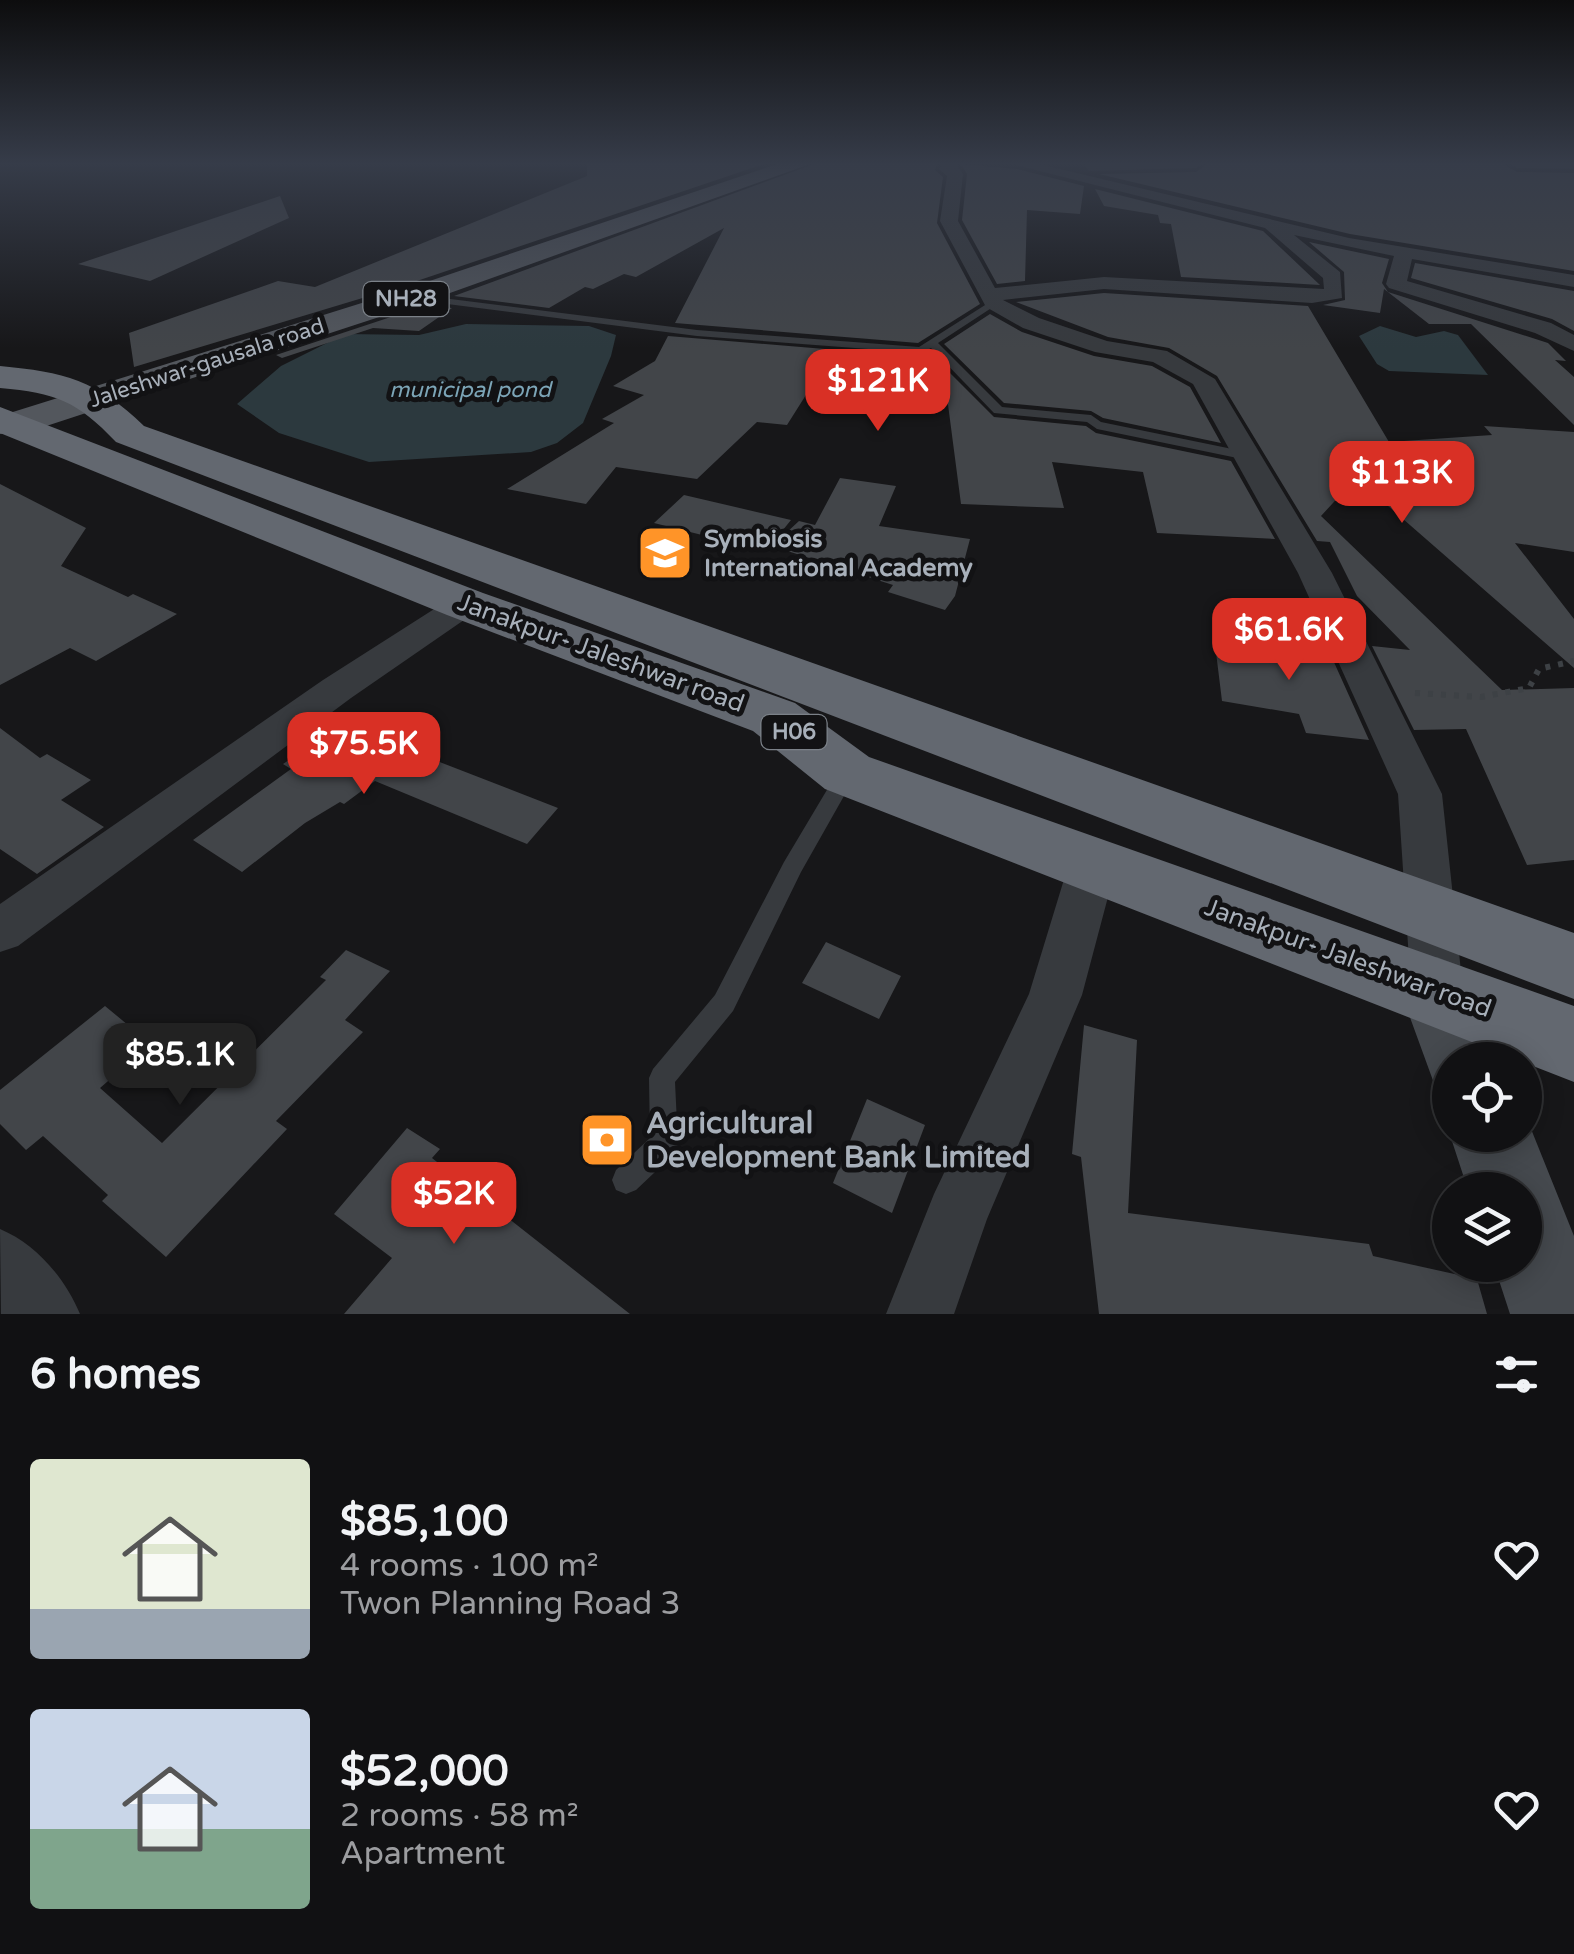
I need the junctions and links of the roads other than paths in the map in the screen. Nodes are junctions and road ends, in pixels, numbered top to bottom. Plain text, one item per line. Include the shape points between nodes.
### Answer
1 (620, 225) edge
2 (951, 225) edge
3 (1272, 226) joint
4 (1404, 252) junction
5 (1574, 281) edge
6 (411, 297) junction
7 (992, 299) junction
8 (932, 342) junction
9 (1574, 344) edge
10 (96, 398) junction
11 (3, 413) edge
12 (1248, 456) junction
13 (465, 604) junction
14 (847, 773) junction
15 (1093, 863) junction
16 (1431, 914) junction
17 (0, 931) edge
18 (1574, 966) edge
19 (1437, 990) junction
20 (1457, 1042) edge
21 (1574, 1044) edge
22 (626, 1180) dead end
23 (0, 1262) edge
24 (1542, 1270) edge
25 (46, 1314) edge
26 (920, 1314) edge
27 (1558, 1314) edge

1 - 6 main road, Jaleshwar-gausala road / NH28
2 - 7 street
3 - 4 street
3 - 7 street via 1332,276 1335,294 1104,282
4 - 5 street
4 - 9 street via 1396,284 1543,328
6 - 8 lane via 697,333 921,350
6 - 10 main road, Jaleshwar-gausala road / NH28
7 - 8 lane
7 - 12 street via 1030,323 1103,347 1159,356 1203,380
8 - 12 lane via 998,410 1091,419
10 - 11 main road, Jaleshwar-gausala road / NH28
10 - 11 highway via 52,382
10 - 16 highway, H06 via 130,434
11 - 13 highway, Janakpur- Jaleshwar road / H06
12 - 16 street via 1315,573 1420,794
13 - 14 highway, Janakpur- Jaleshwar road / H06 via 774,717
13 - 17 street
14 - 15 highway, Janakpur- Jaleshwar road / H06
14 - 22 lane via 724,1003 662,1078 664,1144
15 - 19 highway, Janakpur- Jaleshwar road / H06
15 - 26 street via 1054,995
16 - 18 highway, H06
16 - 19 street
19 - 20 street
19 - 21 highway, Janakpur- Jaleshwar road / H06
23 - 25 street
24 - 27 street

